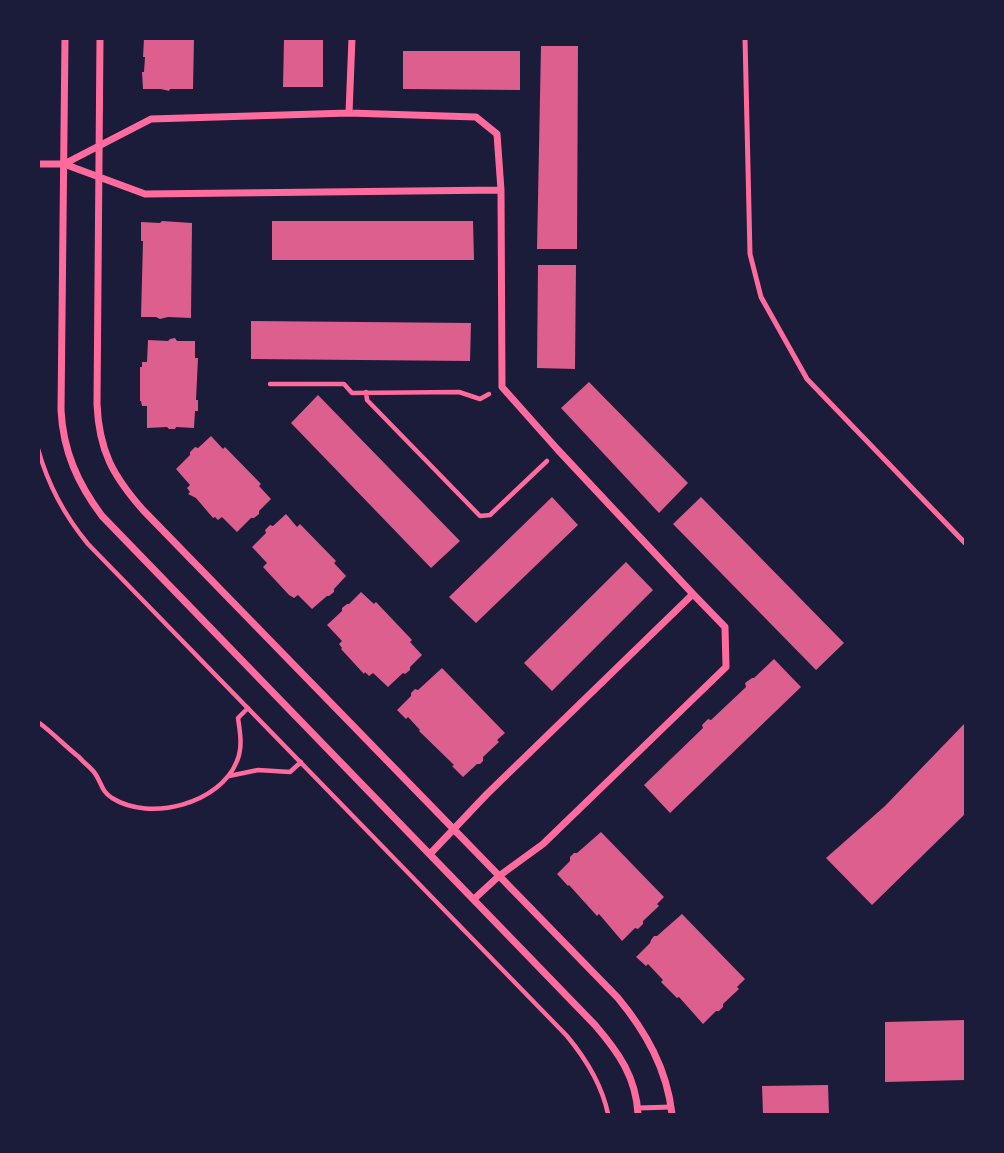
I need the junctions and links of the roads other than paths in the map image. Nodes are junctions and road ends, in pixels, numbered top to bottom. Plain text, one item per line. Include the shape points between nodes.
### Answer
1 (65, 38) edge
2 (100, 38) edge
3 (352, 38) edge
4 (744, 38) edge
5 (349, 113) junction
6 (99, 146) junction
7 (38, 164) edge
8 (64, 164) junction
9 (98, 176) junction
10 (500, 190) junction
11 (965, 543) edge
12 (693, 594) junction
13 (454, 830) junction
14 (430, 854) junction
15 (499, 876) junction
16 (474, 899) junction
17 (638, 1111) edge
18 (671, 1111) edge

1 - 8 street
2 - 6 street
3 - 5 street
4 - 11 lane via 750,254 761,297 807,379
5 - 6 street via 150,119
5 - 10 street via 476,117 497,134
6 - 8 street
6 - 9 street
7 - 8 street
8 - 9 street
8 - 14 street via 62,426 69,458 84,491 102,516
9 - 10 street via 145,194
9 - 13 street via 97,416 113,471 144,510
10 - 12 street via 502,387
12 - 13 street
12 - 15 street via 725,627 726,667 543,844
13 - 14 street
13 - 15 street
14 - 16 street
15 - 16 street
15 - 18 street via 641,1027 666,1083
16 - 17 street via 610,1042 629,1073
17 - 18 lane

